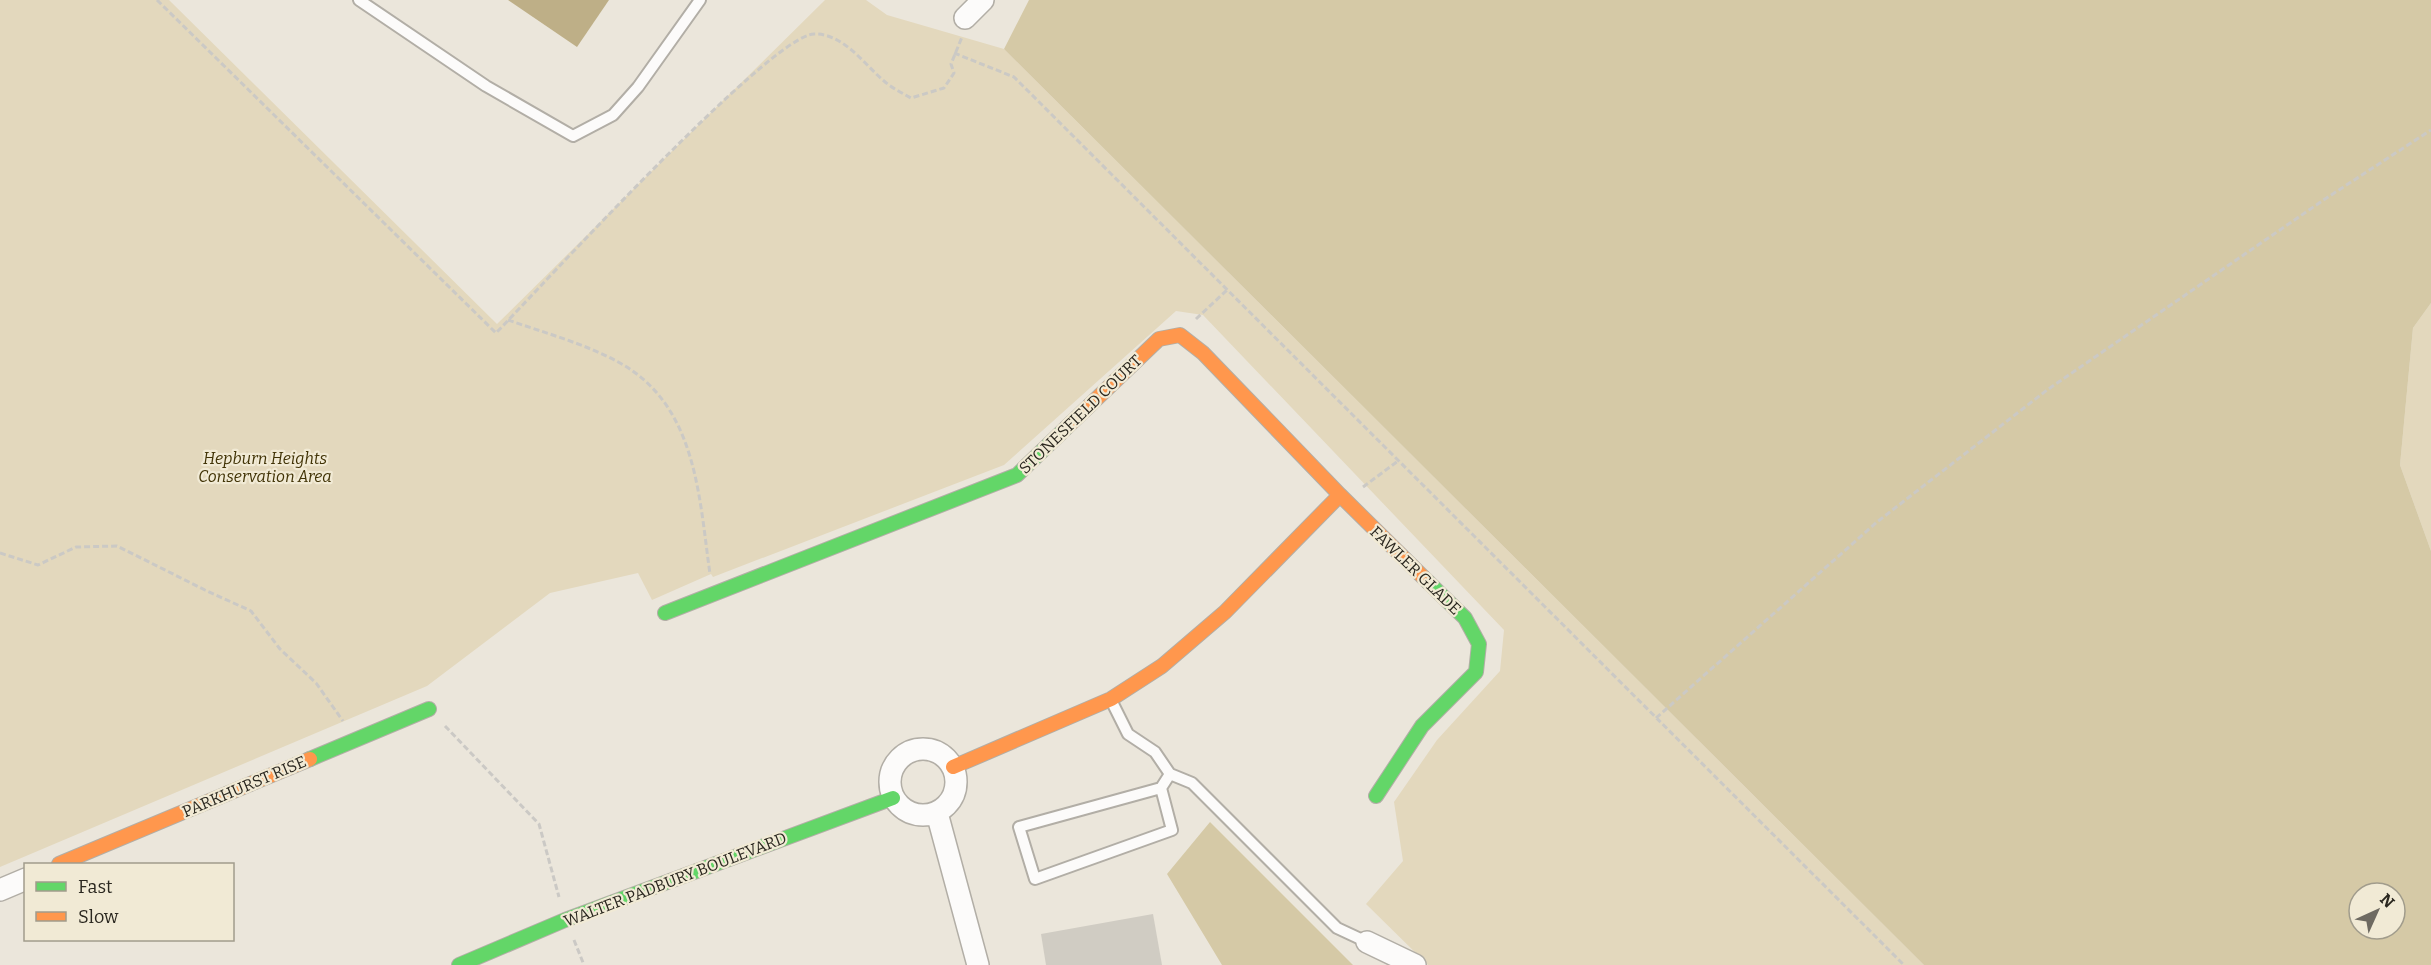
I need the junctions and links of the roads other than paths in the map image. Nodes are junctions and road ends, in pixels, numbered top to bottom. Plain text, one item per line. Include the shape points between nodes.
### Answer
1 (359, 0) edge
2 (700, 0) edge
3 (983, 0) edge
4 (964, 18) dead end
5 (1340, 495) junction
6 (665, 613) dead end
7 (1111, 699) junction
8 (429, 709) road end
9 (953, 767) junction
10 (1170, 774) junction
11 (1161, 789) junction
12 (1376, 796) dead end
13 (893, 798) junction
14 (937, 813) junction
15 (61, 863) edge
16 (24, 880) edge
17 (0, 890) edge
18 (1367, 942) joint
19 (459, 965) edge
20 (978, 965) edge
21 (1415, 965) edge

1 - 2 lane via 486,86 573,136 613,115 638,87
3 - 4 street
5 - 6 street, STONESFIELD COURT via 1203,353 1180,335 1159,339 1017,475
5 - 7 street via 1226,612 1162,666
5 - 12 street, FAWLER GLADE via 1465,618 1479,644 1476,672 1422,726
7 - 9 street
7 - 10 lane via 1128,734 1155,752
8 - 15 street, PARKHURST RISE
9 - 13 street via 936,752 926,749 902,756 890,775
9 - 14 street via 955,790 951,801
10 - 11 lane
10 - 18 lane via 1192,783 1337,927
11 - 11 lane via 1019,827 1035,879 1172,830
13 - 14 street via 914,814
13 - 19 street, WALTER PADBURY BOULEVARD via 566,920
14 - 20 street
16 - 17 street
18 - 21 street

